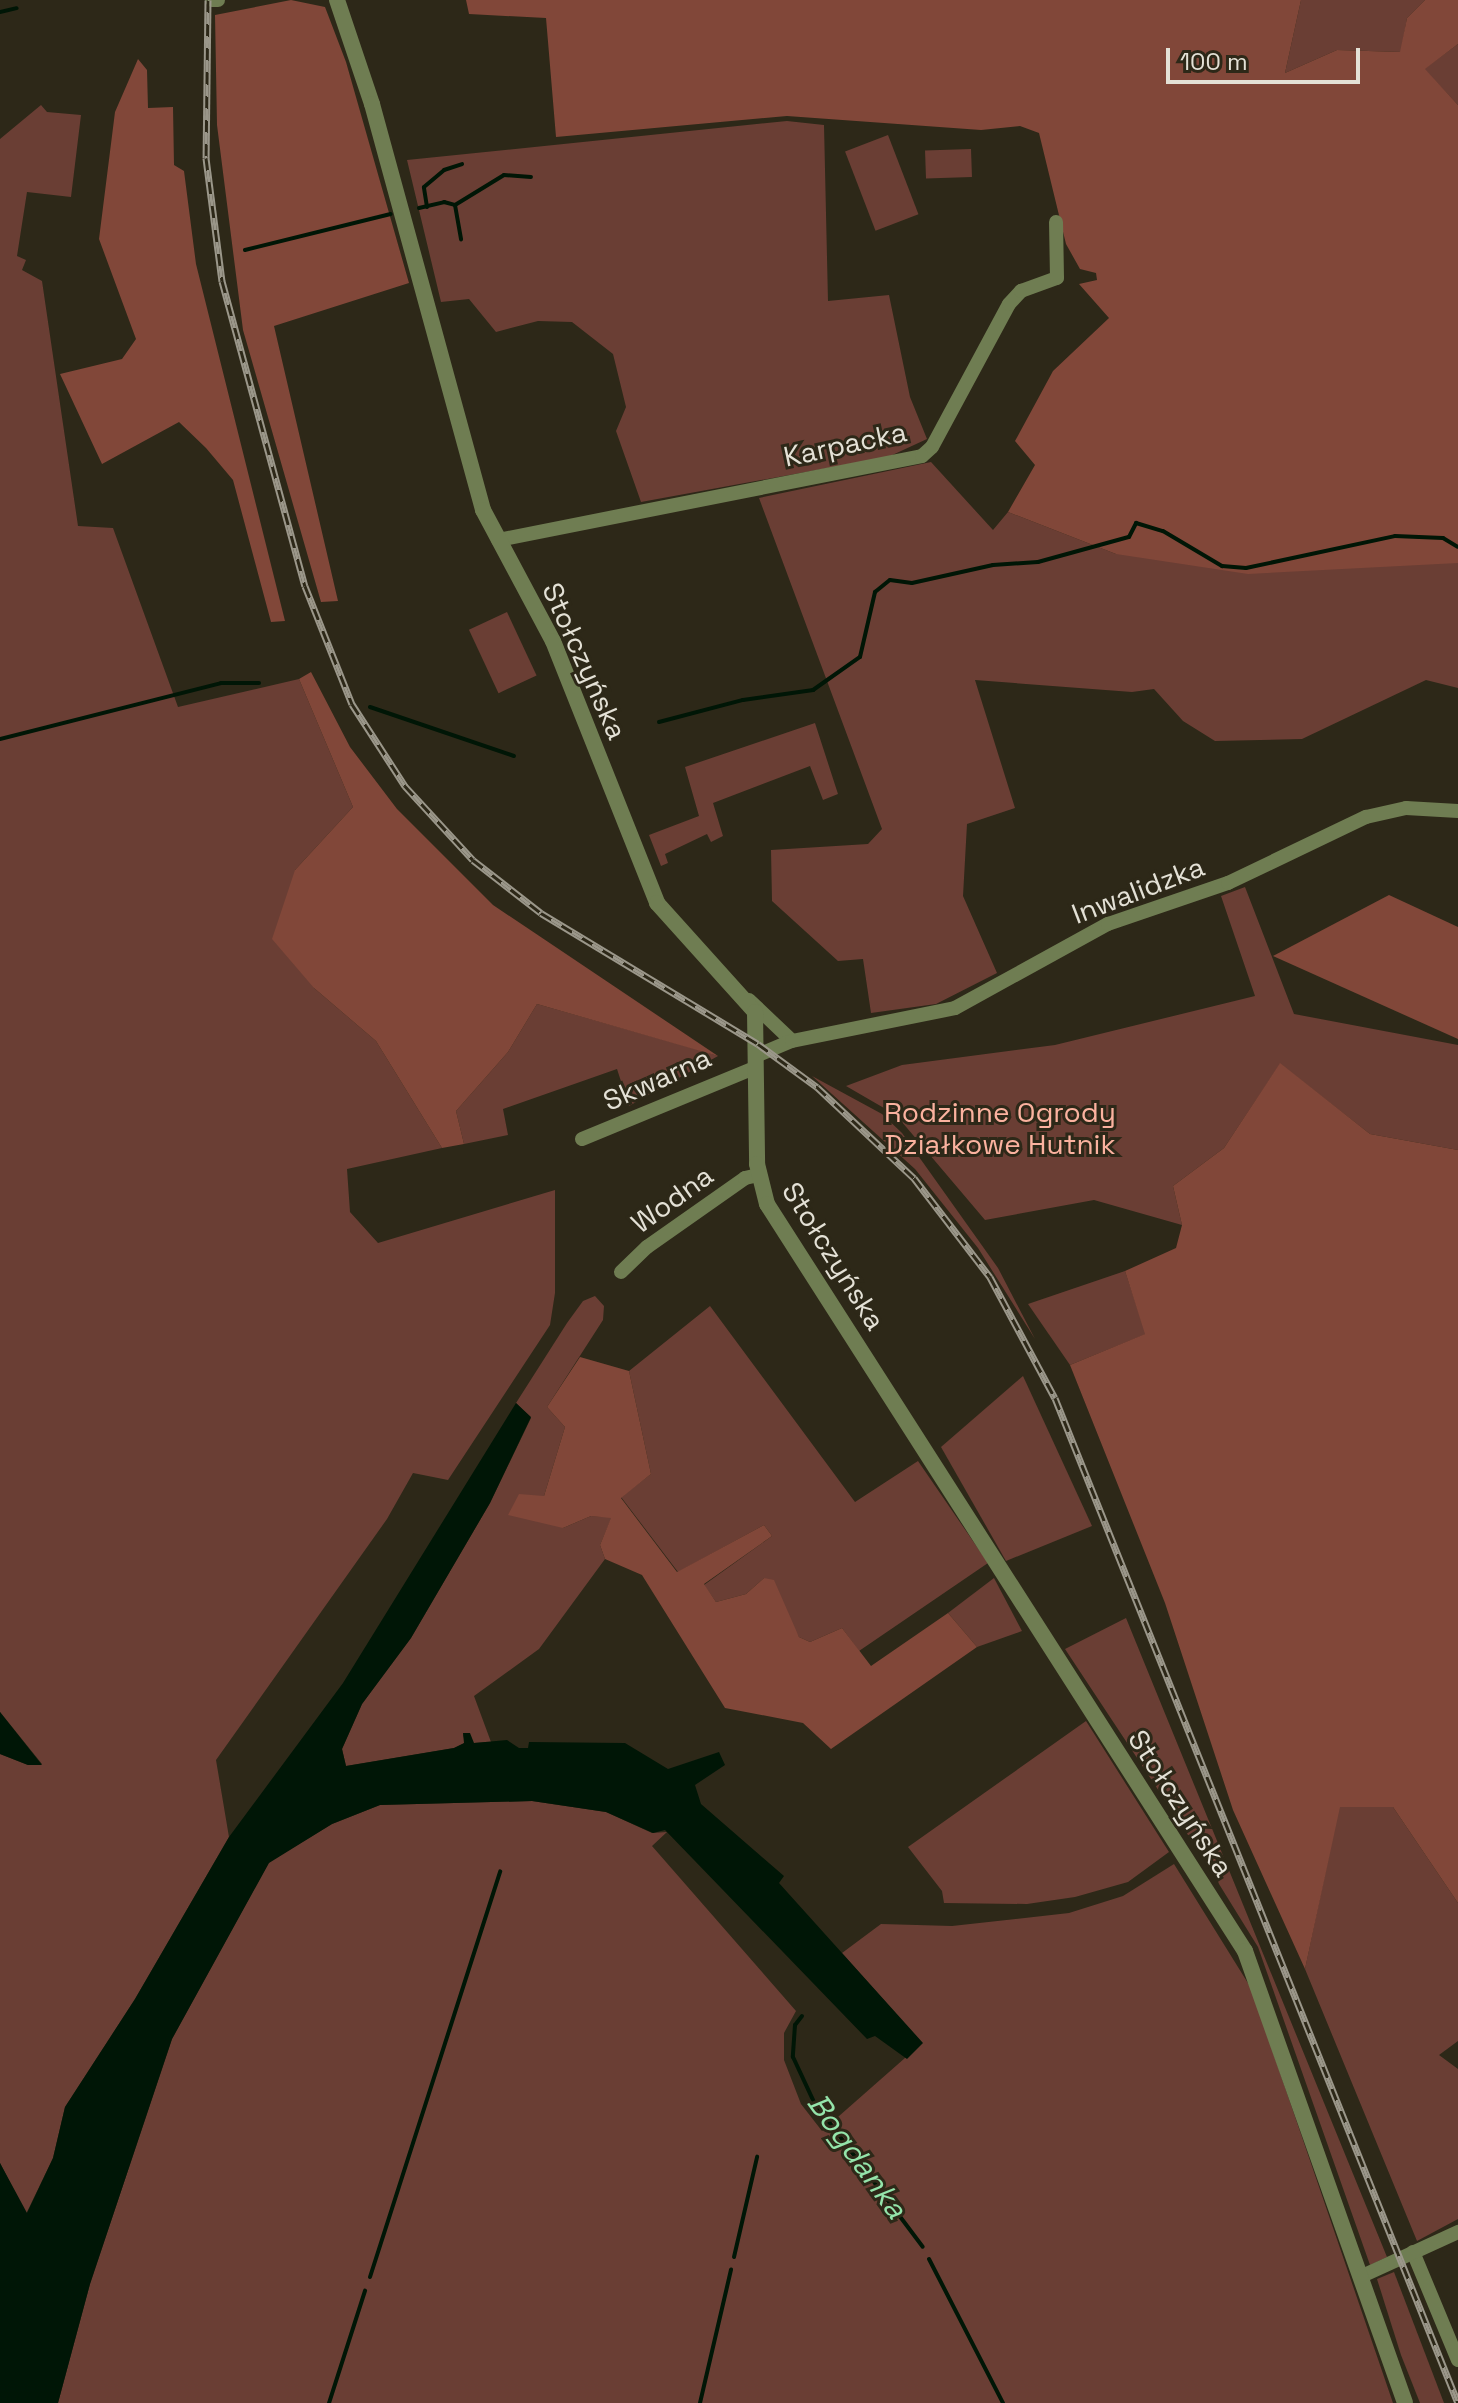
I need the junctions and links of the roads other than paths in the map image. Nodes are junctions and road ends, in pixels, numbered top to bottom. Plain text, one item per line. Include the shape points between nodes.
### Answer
1 (212, 0) edge
2 (218, 0) edge
3 (337, 0) edge
4 (1056, 222) dead end
5 (498, 540) junction
6 (1458, 811) edge
7 (746, 997) junction
8 (792, 1041) junction
9 (755, 1062) junction
10 (582, 1139) dead end
11 (758, 1175) junction
12 (621, 1272) dead end
13 (1458, 2232) edge
14 (1413, 2252) junction
15 (1362, 2276) junction
16 (1458, 2360) edge
17 (1405, 2403) edge

1 - 2 street
3 - 5 street, Stołczyńska via 372,104 474,482
4 - 5 street, Karpacka via 1057,278 1021,291 1009,304 932,447 922,456
5 - 7 street, Stołczyńska via 553,641 654,898
6 - 8 street, Inwalidzka via 1406,808 1366,817 1237,880 1108,924 948,1011
7 - 8 street
7 - 9 street, Stołczyńska via 757,1020
8 - 9 street, Inwalidzka
9 - 10 street, Skwarna
9 - 11 street, Stołczyńska
11 - 12 street, Wodna via 745,1178 647,1247
11 - 15 street, Stołczyńska via 778,1224 1245,1951
13 - 14 street
14 - 15 street
14 - 16 street
15 - 17 street, Stołczyńska

